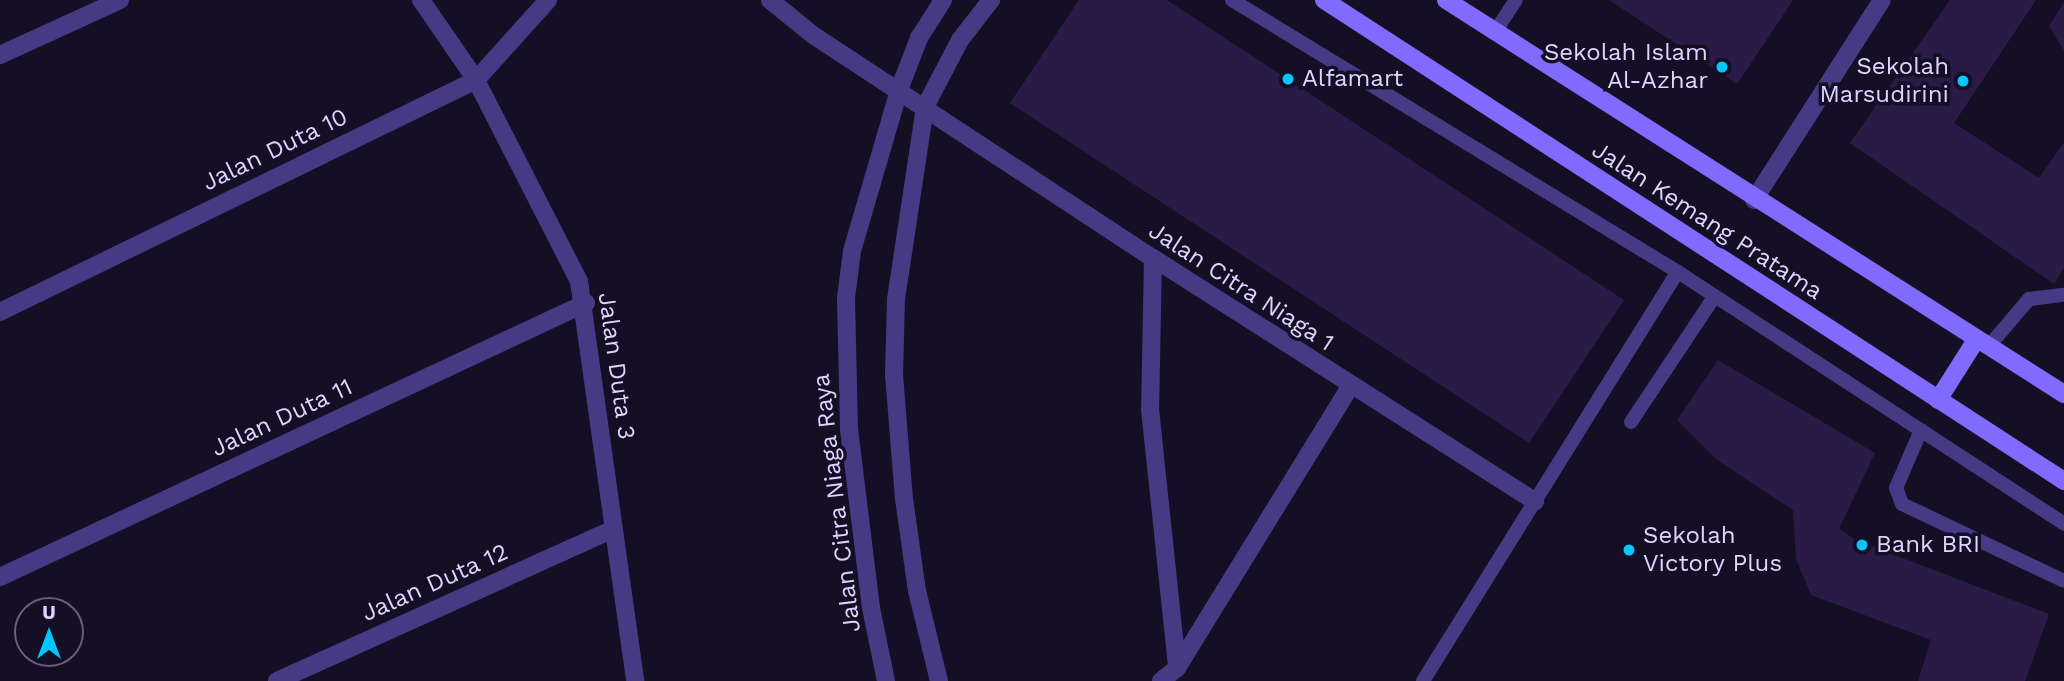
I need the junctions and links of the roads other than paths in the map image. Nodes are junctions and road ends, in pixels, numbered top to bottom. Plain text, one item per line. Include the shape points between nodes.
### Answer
1 (120, 0) edge
2 (421, 0) edge
3 (548, 0) edge
4 (770, 0) edge
5 (943, 0) edge
6 (991, 0) edge
7 (1232, 0) edge
8 (1324, 0) edge
9 (1446, 0) edge
10 (1516, 0) edge
11 (1882, 0) edge
12 (1495, 32) junction
13 (0, 55) edge
14 (476, 80) junction
15 (899, 90) junction
16 (925, 107) junction
17 (1754, 200) junction
18 (1153, 258) junction
19 (1678, 272) junction
20 (2064, 295) edge
21 (1714, 297) junction
22 (586, 303) junction
23 (0, 312) edge
24 (1982, 343) junction
25 (1350, 387) junction
26 (2064, 394) edge
27 (1938, 400) junction
28 (1631, 422) dead end
29 (1921, 430) junction
30 (2064, 481) edge
31 (1535, 501) junction
32 (2064, 524) edge
33 (613, 529) junction
34 (0, 577) edge
35 (2064, 581) edge
36 (1177, 668) junction
37 (277, 681) edge
38 (635, 681) edge
39 (886, 681) edge
40 (939, 681) edge
41 (1161, 681) edge
42 (1423, 681) edge

1 - 13 street
2 - 14 street, Jalan Duta 3
3 - 14 street, Jalan Duta 10
4 - 15 street, Jalan Citra Niaga 1 via 813,35
5 - 15 street, Jalan Citra Niaga Raya via 919,38
6 - 16 street via 960,40
7 - 19 lane
8 - 27 street, Jalan Kemang Pratama
9 - 12 street, Jalan Kemang Pratama
10 - 12 lane
11 - 17 street
12 - 17 street, Jalan Kemang Pratama
14 - 22 street, Jalan Duta 3 via 552,223
14 - 23 street, Jalan Duta 10
15 - 16 street, Jalan Citra Niaga 1
15 - 39 street, Jalan Citra Niaga Raya via 852,251 846,298 849,430 871,608
16 - 18 street, Jalan Citra Niaga 1
16 - 40 street via 895,299 894,375 905,512 917,591
17 - 24 street, Jalan Kemang Pratama
18 - 25 street, Jalan Citra Niaga 1
18 - 36 street via 1150,409
19 - 21 lane
19 - 31 lane
20 - 24 lane via 2029,299
21 - 28 lane
21 - 29 lane
22 - 33 street, Jalan Duta 3
22 - 34 street, Jalan Duta 11
24 - 26 street, Jalan Kemang Pratama
24 - 27 street
25 - 31 street, Jalan Citra Niaga 1
25 - 36 street
27 - 30 street, Jalan Kemang Pratama
29 - 32 lane
29 - 35 lane via 1896,488 1902,504
31 - 42 lane
33 - 37 street, Jalan Duta 12
33 - 38 street, Jalan Duta 3
36 - 41 street

